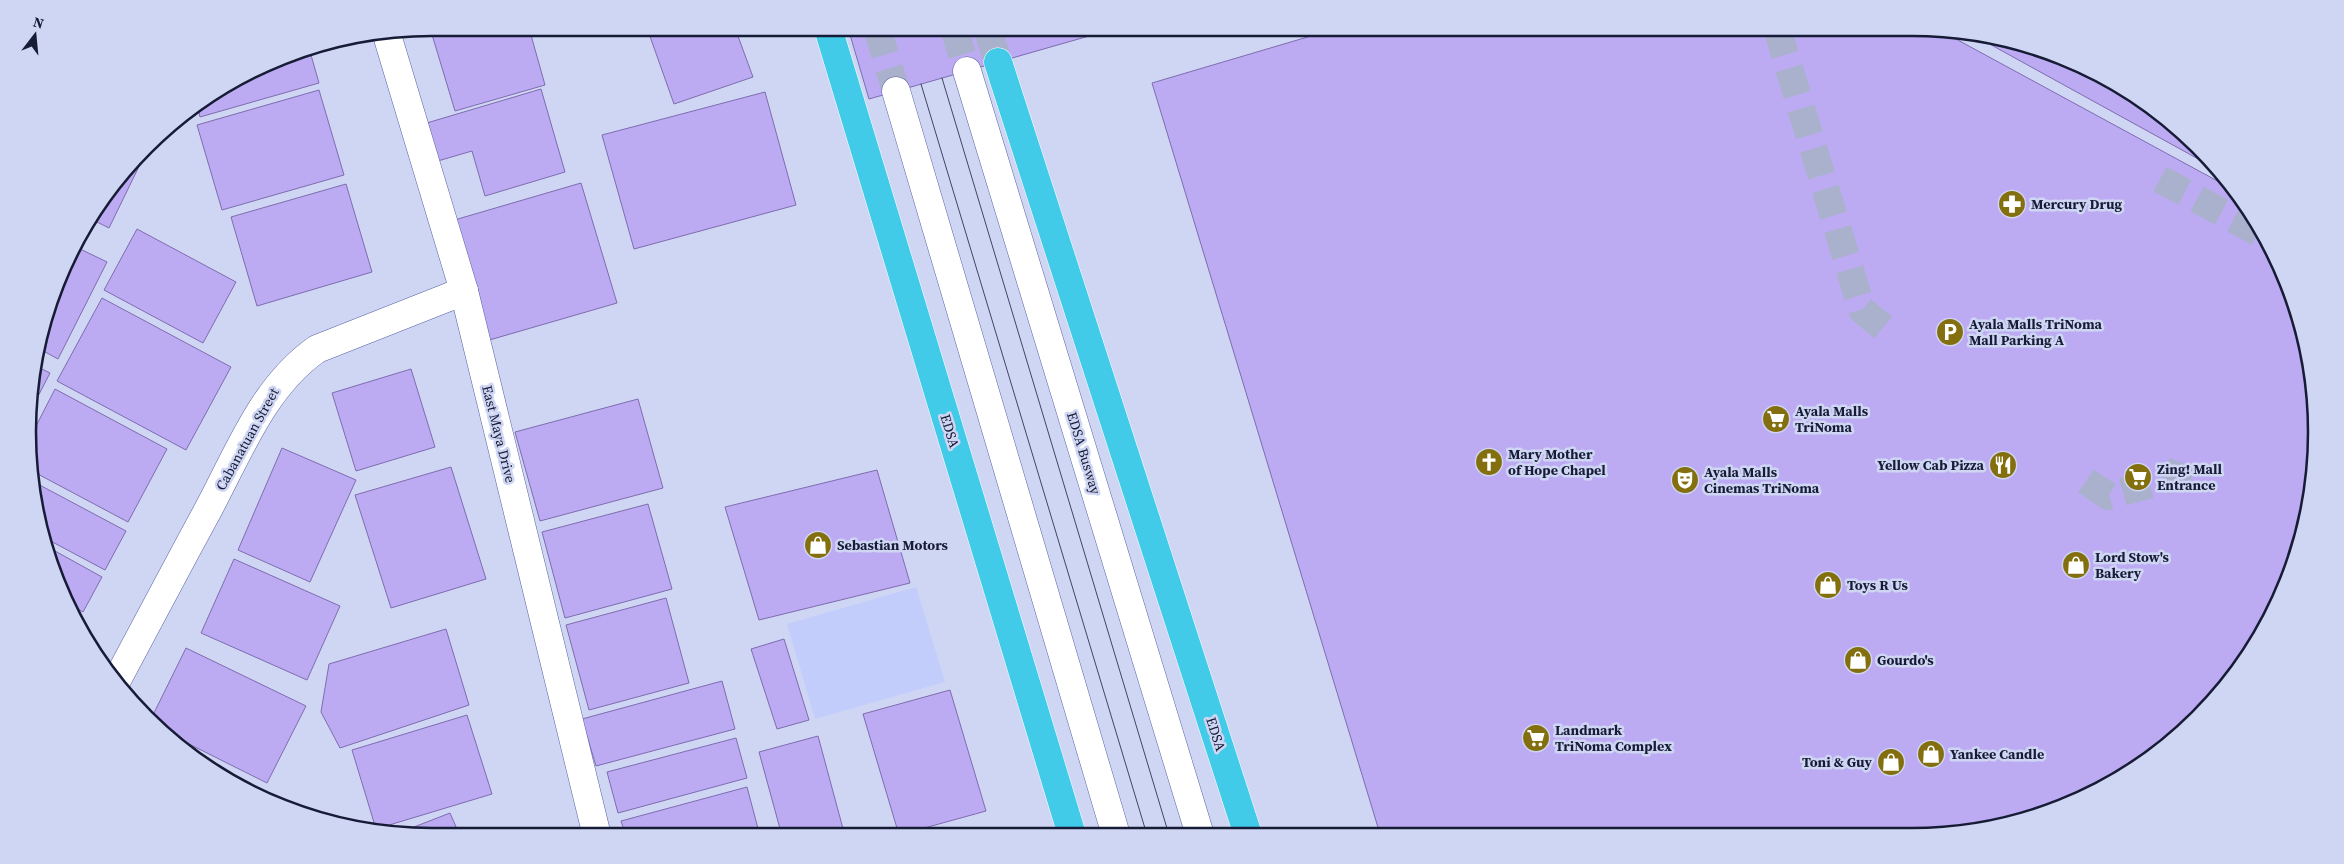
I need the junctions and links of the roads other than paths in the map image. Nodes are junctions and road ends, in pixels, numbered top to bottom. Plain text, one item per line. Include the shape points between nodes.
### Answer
1 (830, 36) edge
2 (388, 39) edge
3 (998, 62) tunnel mouth
4 (967, 71) tunnel mouth
5 (896, 91) tunnel mouth
6 (464, 291) junction
7 (120, 675) edge
8 (595, 828) edge
9 (1070, 828) edge
10 (1114, 828) edge
11 (1198, 828) edge
12 (1246, 828) edge

1 - 9 highway, EDSA
2 - 6 street, East Maya Drive
3 - 12 highway, EDSA
4 - 11 street, EDSA Busway
5 - 10 street
6 - 7 street, Cabanatuan Street via 317,349 278,383
6 - 8 street, East Maya Drive

